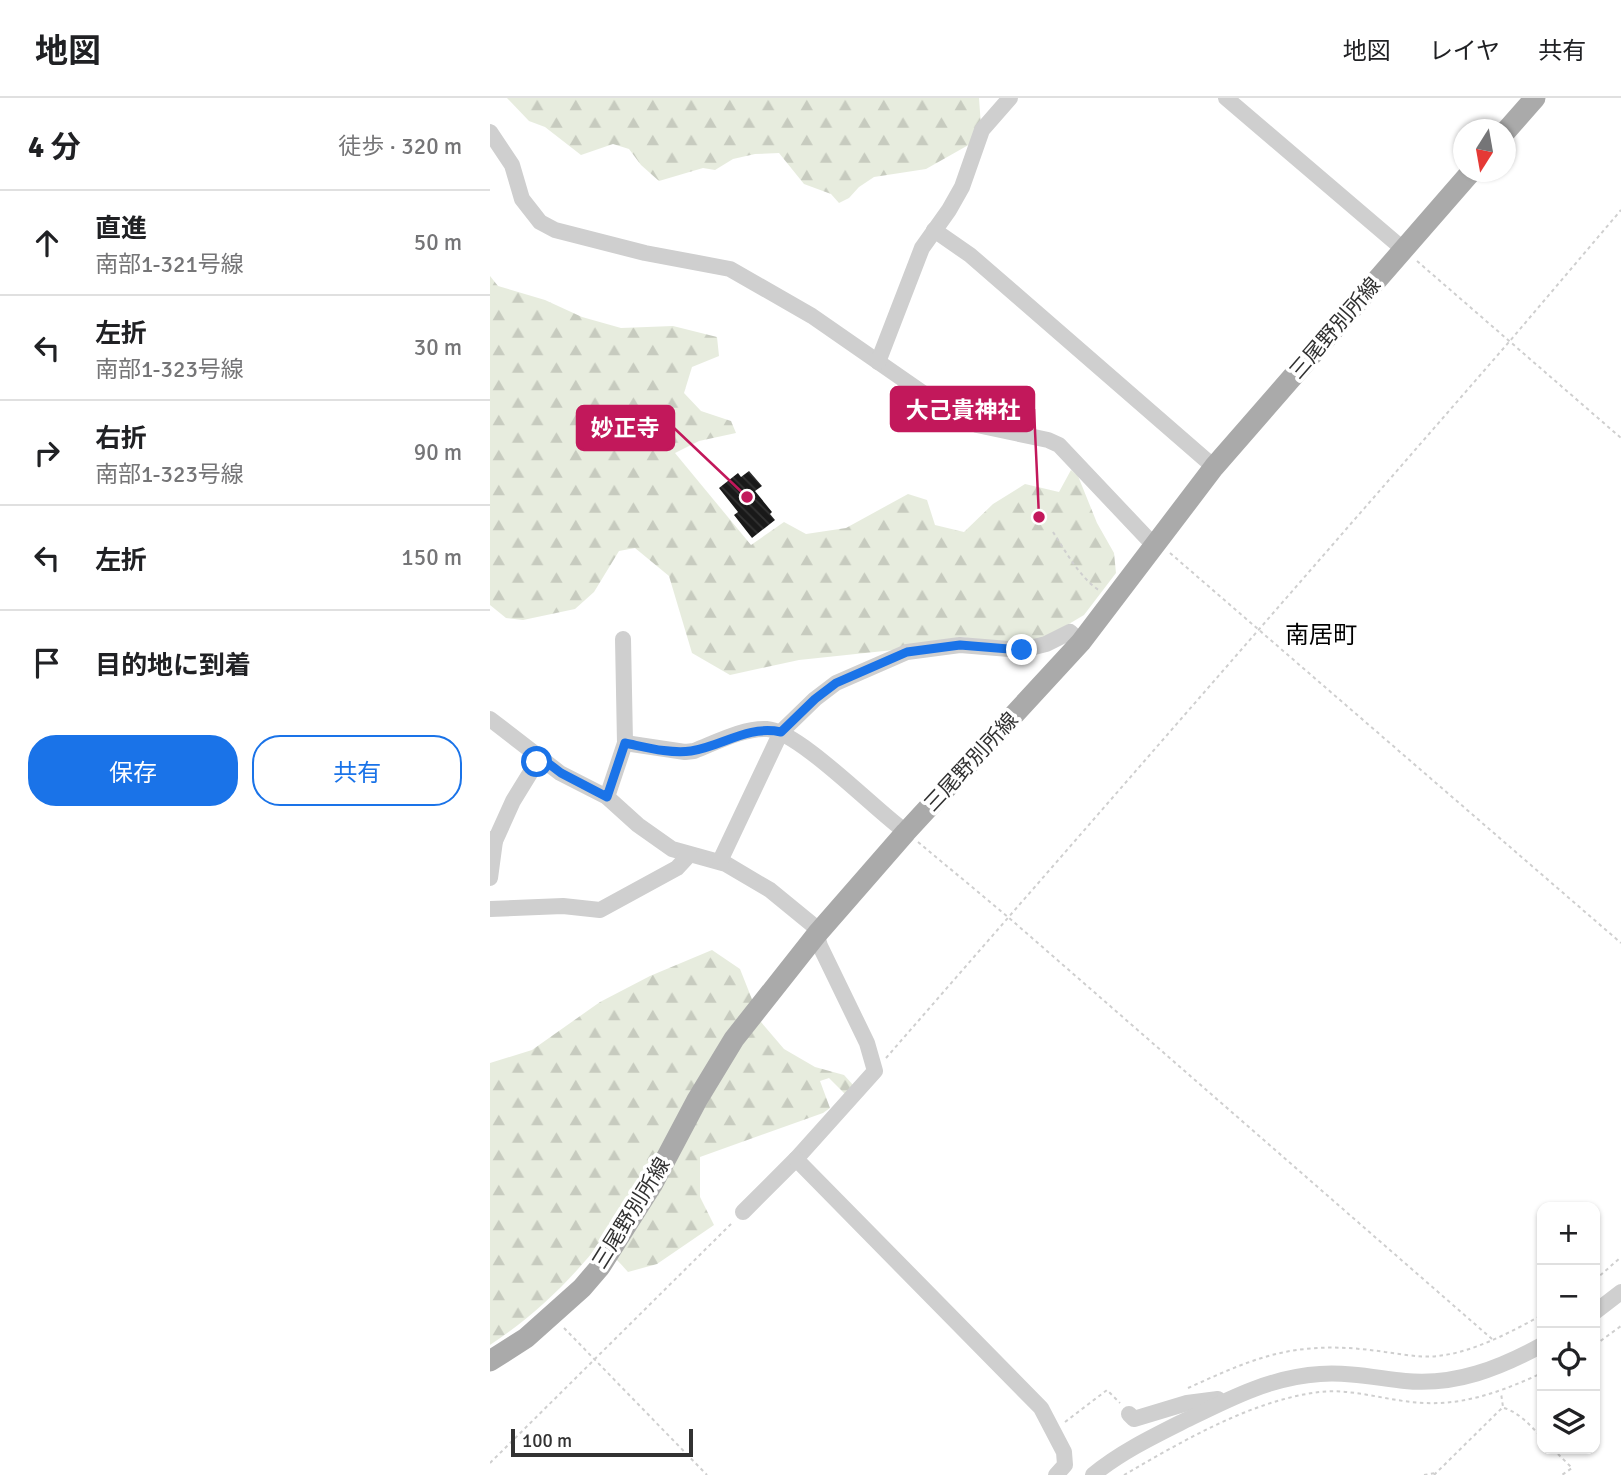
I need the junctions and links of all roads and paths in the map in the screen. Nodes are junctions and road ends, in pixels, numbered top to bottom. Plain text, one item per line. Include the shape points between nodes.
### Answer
1 (1010, 98) edge
2 (1226, 98) edge
3 (1535, 98) edge
4 (1516, 120) edge
5 (490, 132) edge
6 (1462, 182) edge
7 (1621, 210) edge
8 (934, 230) junction
9 (1403, 249) junction
10 (1509, 342) junction
11 (878, 362) junction
12 (1621, 438) edge
13 (1214, 467) junction
14 (1053, 532) dead end
15 (1156, 541) junction
16 (1112, 600) junction
17 (1259, 630) junction
18 (623, 639) dead end
19 (1081, 642) junction
20 (490, 719) edge
21 (781, 732) junction
22 (625, 743) junction
23 (540, 757) junction
24 (607, 797) junction
25 (906, 832) junction
26 (492, 840) edge
27 (689, 855) junction
28 (720, 862) junction
29 (490, 878) edge
30 (490, 909) edge
31 (1008, 917) junction
32 (817, 933) junction
33 (1621, 943) edge
34 (875, 1071) junction
35 (796, 1159) junction
36 (743, 1212) joint
37 (1621, 1257) edge
38 (1600, 1276) edge
39 (1621, 1292) edge
40 (1600, 1308) edge
41 (552, 1315) junction
42 (1621, 1326) edge
43 (1492, 1339) dead end
44 (1600, 1341) edge
45 (1537, 1348) edge
46 (595, 1360) junction
47 (490, 1361) edge
48 (1537, 1375) edge
49 (1501, 1391) junction
50 (1231, 1398) junction
51 (1503, 1408) junction
52 (1129, 1414) dead end
53 (1537, 1433) edge
54 (1558, 1454) edge
55 (490, 1463) edge
56 (1435, 1474) edge
57 (707, 1475) edge
58 (1056, 1475) edge
59 (1093, 1475) edge
60 (1124, 1475) edge
61 (1424, 1475) edge
62 (1562, 1475) edge

1 - 8 street via 982,130 962,187
2 - 9 street
3 - 4 main road
5 - 11 street via 512,165 522,199 540,222 645,253 730,270 812,316
6 - 9 main road, 三尾野別所線
7 - 10 path
8 - 11 street via 922,248
8 - 13 street
9 - 10 path
9 - 13 main road, 三尾野別所線
10 - 12 path
10 - 17 path
11 - 15 street via 977,425 1059,445 1147,538
13 - 15 main road, 三尾野別所線
14 - 16 path via 1093,586
15 - 16 main road, 三尾野別所線
15 - 17 path
16 - 19 main road, 三尾野別所線
17 - 31 path
17 - 33 path
18 - 22 street
19 - 21 street via 1070,632 1022,650 960,645 907,652 836,683
19 - 25 main road, 三尾野別所線
20 - 23 street
21 - 22 street via 754,731 685,752
21 - 25 street
21 - 28 street
22 - 24 street
23 - 24 street
23 - 26 street
24 - 27 street via 638,825
25 - 31 path
25 - 32 main road, 三尾野別所線
26 - 29 street
27 - 28 street
27 - 30 street via 677,868 600,910 563,906
28 - 32 street via 770,890
31 - 34 path
31 - 43 path
32 - 34 street
32 - 41 main road, 三尾野別所線 via 734,1039 600,1267
34 - 35 street
35 - 36 street
35 - 58 street via 1041,1408 1063,1452 1065,1465
36 - 46 path
37 - 38 path
39 - 40 street
41 - 46 path
41 - 47 main road, 三尾野別所線
42 - 44 path
45 - 50 street via 1452,1381 1319,1374 1281,1379
46 - 55 path
46 - 57 path
48 - 49 path
49 - 51 path
49 - 60 path via 1459,1402 1424,1403 1338,1392 1294,1396 1224,1422
50 - 52 street via 1187,1403 1134,1419
50 - 59 street via 1154,1436
51 - 53 path via 1513,1410
51 - 56 path
54 - 62 path via 1572,1468
56 - 61 path

